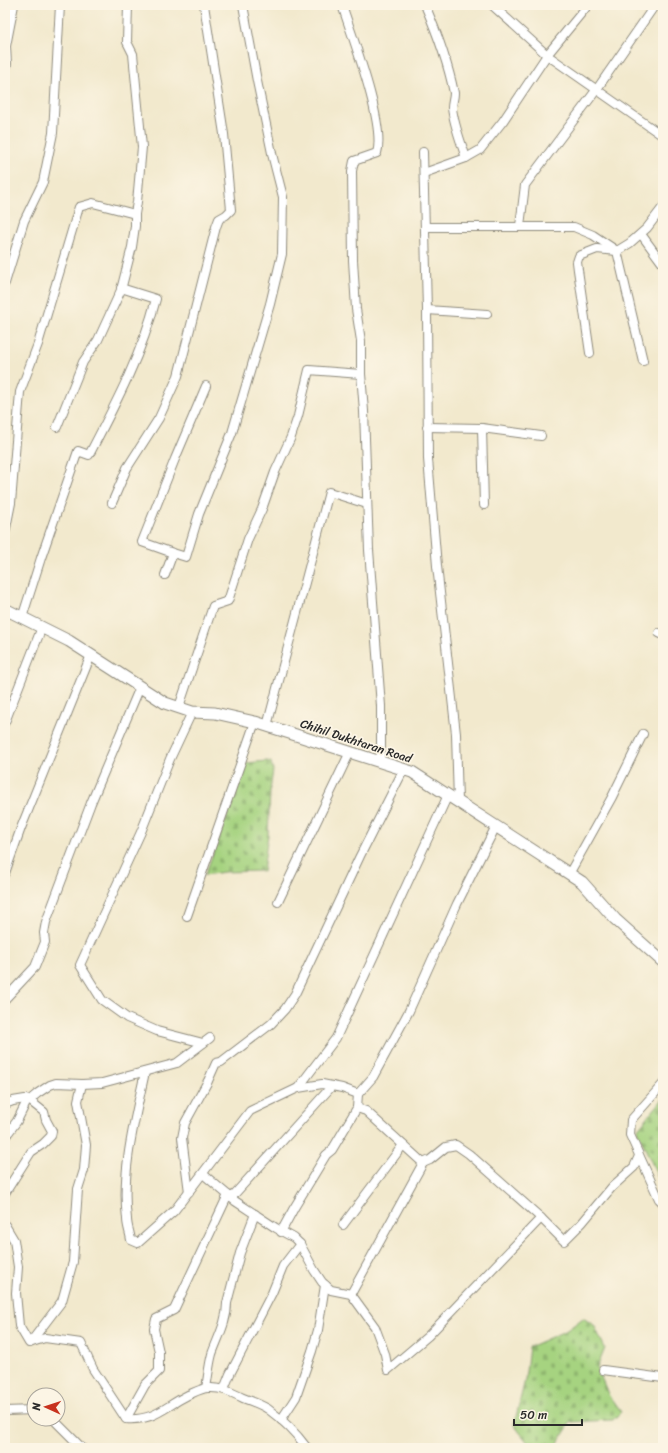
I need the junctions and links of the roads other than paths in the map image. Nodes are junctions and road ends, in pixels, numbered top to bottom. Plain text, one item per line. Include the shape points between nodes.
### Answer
1 (14, 5) edge
2 (60, 5) edge
3 (128, 5) edge
4 (204, 5) edge
5 (243, 5) edge
6 (342, 5) edge
7 (425, 5) edge
8 (492, 5) edge
9 (588, 5) edge
10 (655, 5) edge
11 (548, 55) junction
12 (5, 71) edge
13 (597, 89) junction
14 (663, 136) edge
15 (423, 152) dead end
16 (466, 158) junction
17 (424, 173) junction
18 (663, 207) edge
19 (135, 214) junction
20 (520, 226) junction
21 (425, 228) junction
22 (641, 234) junction
23 (617, 251) junction
24 (663, 264) edge
25 (5, 283) edge
26 (121, 288) junction
27 (427, 310) junction
28 (486, 314) dead end
29 (590, 353) dead end
30 (643, 361) dead end
31 (361, 374) junction
32 (206, 386) dead end
33 (57, 427) dead end
34 (427, 427) junction
35 (482, 428) junction
36 (541, 436) dead end
37 (112, 503) dead end
38 (368, 504) junction
39 (484, 505) dead end
40 (5, 533) edge
41 (173, 553) junction
42 (165, 576) dead end
43 (5, 609) edge
44 (22, 618) junction
45 (42, 627) junction
46 (91, 655) junction
47 (140, 687) junction
48 (179, 707) junction
49 (192, 712) junction
50 (5, 722) edge
51 (255, 722) junction
52 (267, 726) junction
53 (643, 734) dead end
54 (350, 752) junction
55 (380, 762) junction
56 (404, 769) junction
57 (448, 795) junction
58 (458, 802) junction
59 (496, 826) junction
60 (5, 873) edge
61 (570, 874) junction
62 (278, 902) dead end
63 (187, 916) dead end
64 (663, 962) edge
65 (5, 1000) edge
66 (210, 1038) dead end
67 (203, 1043) junction
68 (145, 1072) junction
69 (82, 1084) junction
70 (663, 1084) edge
71 (332, 1086) junction
72 (298, 1088) junction
73 (358, 1094) junction
74 (30, 1100) junction
75 (5, 1104) edge
76 (357, 1108) junction
77 (5, 1136) edge
78 (404, 1145) junction
79 (639, 1156) junction
80 (423, 1163) junction
81 (203, 1174) junction
82 (189, 1192) junction
83 (5, 1193) edge
84 (230, 1196) junction
85 (663, 1203) edge
86 (255, 1214) junction
87 (541, 1218) junction
88 (344, 1224) dead end
89 (5, 1225) edge
90 (282, 1232) junction
91 (300, 1244) junction
92 (325, 1285) junction
93 (351, 1294) junction
94 (29, 1343) junction
95 (603, 1370) dead end
96 (663, 1378) edge
97 (206, 1388) junction
98 (224, 1389) junction
99 (26, 1410) edge
100 (5, 1411) edge
101 (126, 1419) junction
102 (281, 1420) junction
103 (61, 1427) edge
104 (82, 1448) edge
105 (307, 1448) edge

1 - 12 street via 6,46
2 - 25 street via 53,133 45,175 24,221
3 - 19 street via 126,42 133,54 142,147
4 - 37 street via 224,134 231,210 219,219 216,227 178,376 159,418 127,468
5 - 41 street via 258,89 283,197 282,254 232,433 199,514 186,557
6 - 31 street via 369,89 379,139 377,153 359,158 352,165 353,260 361,341
7 - 16 street via 451,80 454,119
8 - 11 street
9 - 11 street
10 - 13 street
11 - 13 street
11 - 16 street via 480,150
13 - 14 street
13 - 20 street via 525,185
15 - 17 street
16 - 17 street
17 - 21 street
18 - 22 street
19 - 26 street via 136,226
19 - 40 street via 93,203 80,207 38,344 20,392
20 - 21 street
20 - 23 street via 574,227 593,235
21 - 27 street
22 - 23 street
22 - 24 street
23 - 29 street via 597,249 579,256 578,266
23 - 30 street
26 - 33 street via 98,340 83,362
26 - 44 street via 156,299 153,309 133,365 89,455 78,451
27 - 28 street
27 - 34 street
31 - 38 street
31 - 48 street via 309,370 291,437 248,539 228,601 213,606
32 - 41 street via 142,542
34 - 35 street
34 - 58 street via 437,566 456,734
35 - 36 street
35 - 39 street
38 - 52 street via 329,492
38 - 55 street via 381,706
41 - 42 street
43 - 44 street, Chihil Dukhtaran Road
44 - 45 street, Chihil Dukhtaran Road
45 - 46 street, Chihil Dukhtaran Road
45 - 50 street
46 - 47 street, Chihil Dukhtaran Road
46 - 60 street
47 - 48 street, Chihil Dukhtaran Road via 166,703
47 - 65 street via 46,922 45,942 35,967
48 - 49 street, Chihil Dukhtaran Road
49 - 51 street, Chihil Dukhtaran Road via 215,713
49 - 67 street via 80,965 102,1000 127,1018 157,1031
51 - 52 street, Chihil Dukhtaran Road
51 - 63 street
52 - 54 street, Chihil Dukhtaran Road
53 - 61 street
54 - 55 street, Chihil Dukhtaran Road
54 - 62 street
55 - 56 street, Chihil Dukhtaran Road
56 - 57 street, Chihil Dukhtaran Road
56 - 82 street via 295,994 271,1024 221,1062 216,1063 185,1123 182,1138
57 - 58 street, Chihil Dukhtaran Road
57 - 72 street via 336,1038
58 - 59 street, Chihil Dukhtaran Road
59 - 61 street, Chihil Dukhtaran Road
59 - 73 street via 457,904 409,1011 373,1077
61 - 64 street, Chihil Dukhtaran Road via 582,882 615,919
66 - 67 street
67 - 68 street via 177,1063
68 - 69 street via 102,1083
68 - 82 street via 128,1152 127,1218 131,1240 138,1243 174,1211
69 - 74 street via 56,1083
69 - 94 street via 78,1101 86,1146 84,1170 78,1189 73,1262 62,1301
70 - 79 street via 631,1120 630,1135
71 - 72 street via 322,1084
71 - 73 street
71 - 84 street
72 - 81 street via 250,1112
73 - 76 street
74 - 75 street
74 - 77 street
74 - 83 street via 44,1112 52,1131 51,1136 31,1152
76 - 78 street via 366,1111
76 - 90 street via 332,1150 326,1155
78 - 80 street
78 - 88 street
79 - 85 street
79 - 87 street via 634,1167 612,1187 564,1241
80 - 87 street via 446,1147 456,1145
80 - 93 street
81 - 82 street
81 - 84 street
84 - 86 street
84 - 101 street via 174,1310 156,1319 154,1329 159,1371 146,1384
86 - 90 street
86 - 97 street via 240,1253
87 - 93 street via 428,1336 388,1370 375,1326
89 - 94 street via 14,1240 18,1267 16,1293 19,1326
90 - 91 street
91 - 92 street
91 - 98 street via 283,1266
92 - 93 street via 331,1290
92 - 102 street via 312,1350 296,1397
94 - 101 street via 45,1338 81,1343 92,1369
95 - 96 street
97 - 98 street
97 - 101 street via 188,1395 161,1412 138,1420
98 - 102 street via 266,1408
99 - 100 street
102 - 105 street
103 - 104 street

